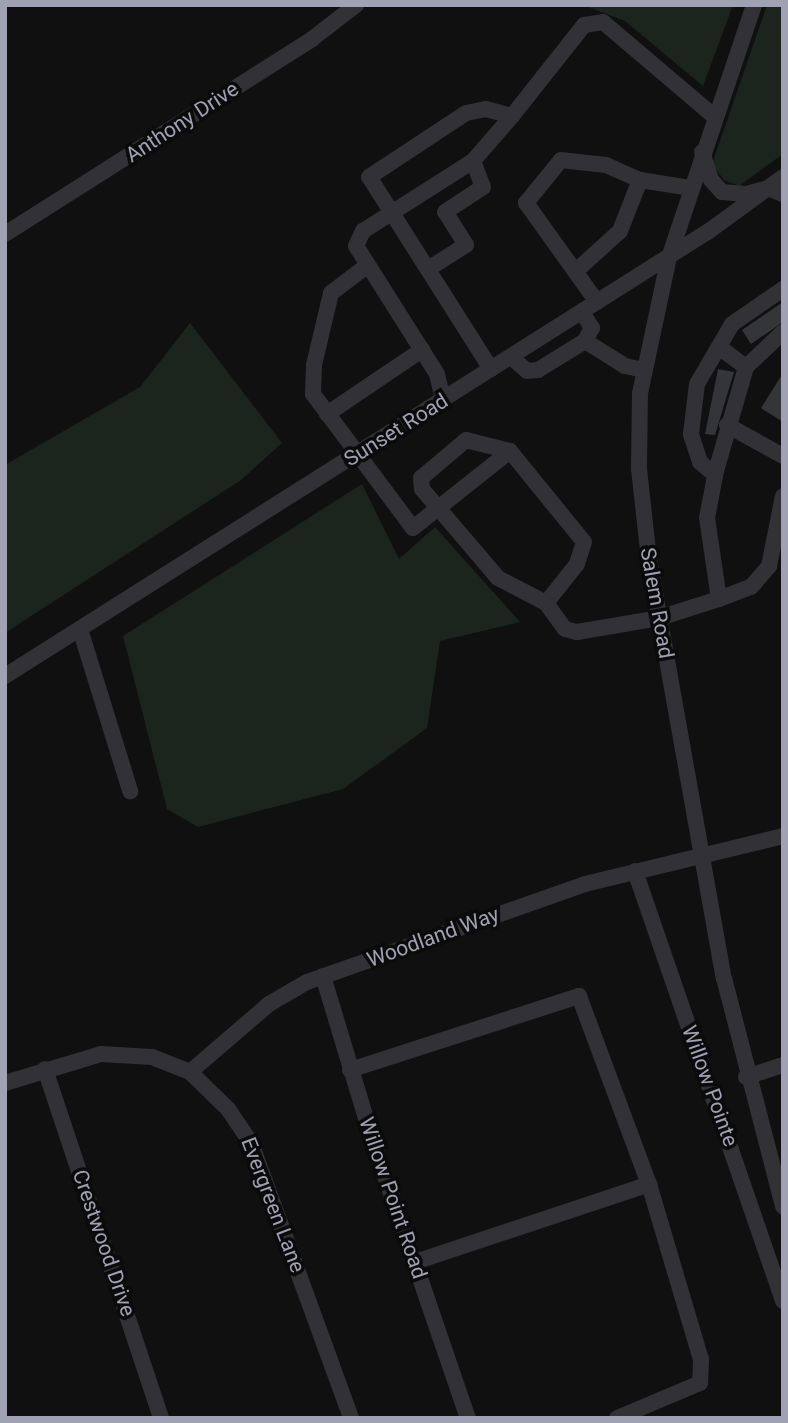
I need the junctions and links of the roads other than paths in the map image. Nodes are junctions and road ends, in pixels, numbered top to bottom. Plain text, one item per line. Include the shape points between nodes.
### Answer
1 (356, 5) edge
2 (754, 5) edge
3 (512, 116) junction
4 (715, 116) junction
5 (702, 152) junction
6 (473, 161) junction
7 (783, 177) edge
8 (640, 180) junction
9 (691, 188) junction
10 (775, 191) edge
11 (391, 212) junction
12 (5, 234) edge
13 (669, 257) junction
14 (368, 265) junction
15 (428, 269) junction
16 (577, 270) junction
17 (783, 289) edge
18 (597, 302) junction
19 (582, 312) junction
20 (783, 332) edge
21 (585, 341) junction
22 (719, 347) junction
23 (422, 350) junction
24 (511, 357) junction
25 (746, 367) junction
26 (491, 369) junction
27 (644, 370) junction
28 (443, 400) junction
29 (327, 414) junction
30 (727, 425) junction
31 (510, 451) junction
32 (355, 455) junction
33 (783, 456) edge
34 (715, 475) junction
35 (783, 496) edge
36 (438, 509) junction
37 (719, 599) junction
38 (546, 603) junction
39 (659, 618) junction
40 (80, 629) junction
41 (5, 677) edge
42 (130, 791) dead end
43 (783, 836) edge
44 (703, 859) junction
45 (635, 871) junction
46 (323, 976) junction
47 (783, 1065) edge
48 (45, 1069) junction
49 (350, 1070) junction
50 (190, 1072) junction
51 (746, 1077) junction
52 (5, 1083) edge
53 (649, 1184) junction
54 (783, 1206) edge
55 (415, 1262) junction
56 (783, 1301) edge
57 (161, 1418) edge
58 (351, 1418) edge
59 (468, 1418) edge
60 (617, 1418) edge

1 - 12 street, Anthony Drive via 312,39
2 - 4 street, Salem Road
3 - 4 street via 584,25 603,22
3 - 6 street
3 - 11 street via 486,109 466,113 369,177
4 - 5 street, Salem Road
5 - 9 street, Salem Road
5 - 10 street via 711,180 722,192
6 - 11 street
6 - 15 street via 483,187 444,212 466,245
7 - 10 street, Sunset Road
8 - 9 street
8 - 16 street via 620,231
8 - 16 street via 606,165 561,160 526,203
9 - 13 street, Salem Road
10 - 13 street, Sunset Road
11 - 14 street via 363,231 356,246
11 - 15 street
13 - 18 street, Sunset Road
13 - 27 street, Salem Road
14 - 23 street
14 - 29 street via 331,293 314,365 313,394
15 - 26 street
16 - 18 street
17 - 22 street via 732,324
18 - 19 street, Sunset Road
19 - 21 street via 592,328
19 - 24 street, Sunset Road
20 - 25 street
21 - 24 street via 538,370 527,370
21 - 27 street via 625,366
22 - 25 street
22 - 34 street via 697,384 691,434 700,462
23 - 28 street via 438,374
23 - 29 street
24 - 26 street, Sunset Road
25 - 30 street
26 - 28 street, Sunset Road
27 - 39 street, Salem Road via 639,411 640,491
28 - 32 street, Sunset Road
29 - 32 street
30 - 33 street
30 - 34 street
31 - 36 street
31 - 36 street via 466,440 421,478
31 - 38 street via 584,542 576,564
32 - 36 street via 413,528
32 - 40 street, Sunset Road
34 - 37 street via 707,518
35 - 37 street via 769,566 751,587
36 - 38 street via 498,578
37 - 39 street
38 - 39 street via 570,632
39 - 44 street, Salem Road
40 - 41 street, Sunset Road
40 - 42 street
43 - 44 street, Woodland Way
44 - 45 street, Woodland Way
44 - 51 street, Salem Road
45 - 46 street, Woodland Way
45 - 56 street, Willow Pointe
46 - 49 street, Willow Point Road
46 - 50 street, Woodland Way via 269,1004
47 - 51 street
48 - 50 street, Evergreen Lane via 101,1054 127,1054 165,1061
48 - 52 street, Evergreen Lane
48 - 57 street, Crestwood Drive
49 - 53 street via 579,996
49 - 55 street, Willow Point Road
50 - 58 street, Evergreen Lane via 229,1109 251,1143
51 - 54 street, Salem Road
53 - 55 street
53 - 60 street via 701,1359 700,1383
55 - 59 street, Willow Point Road

